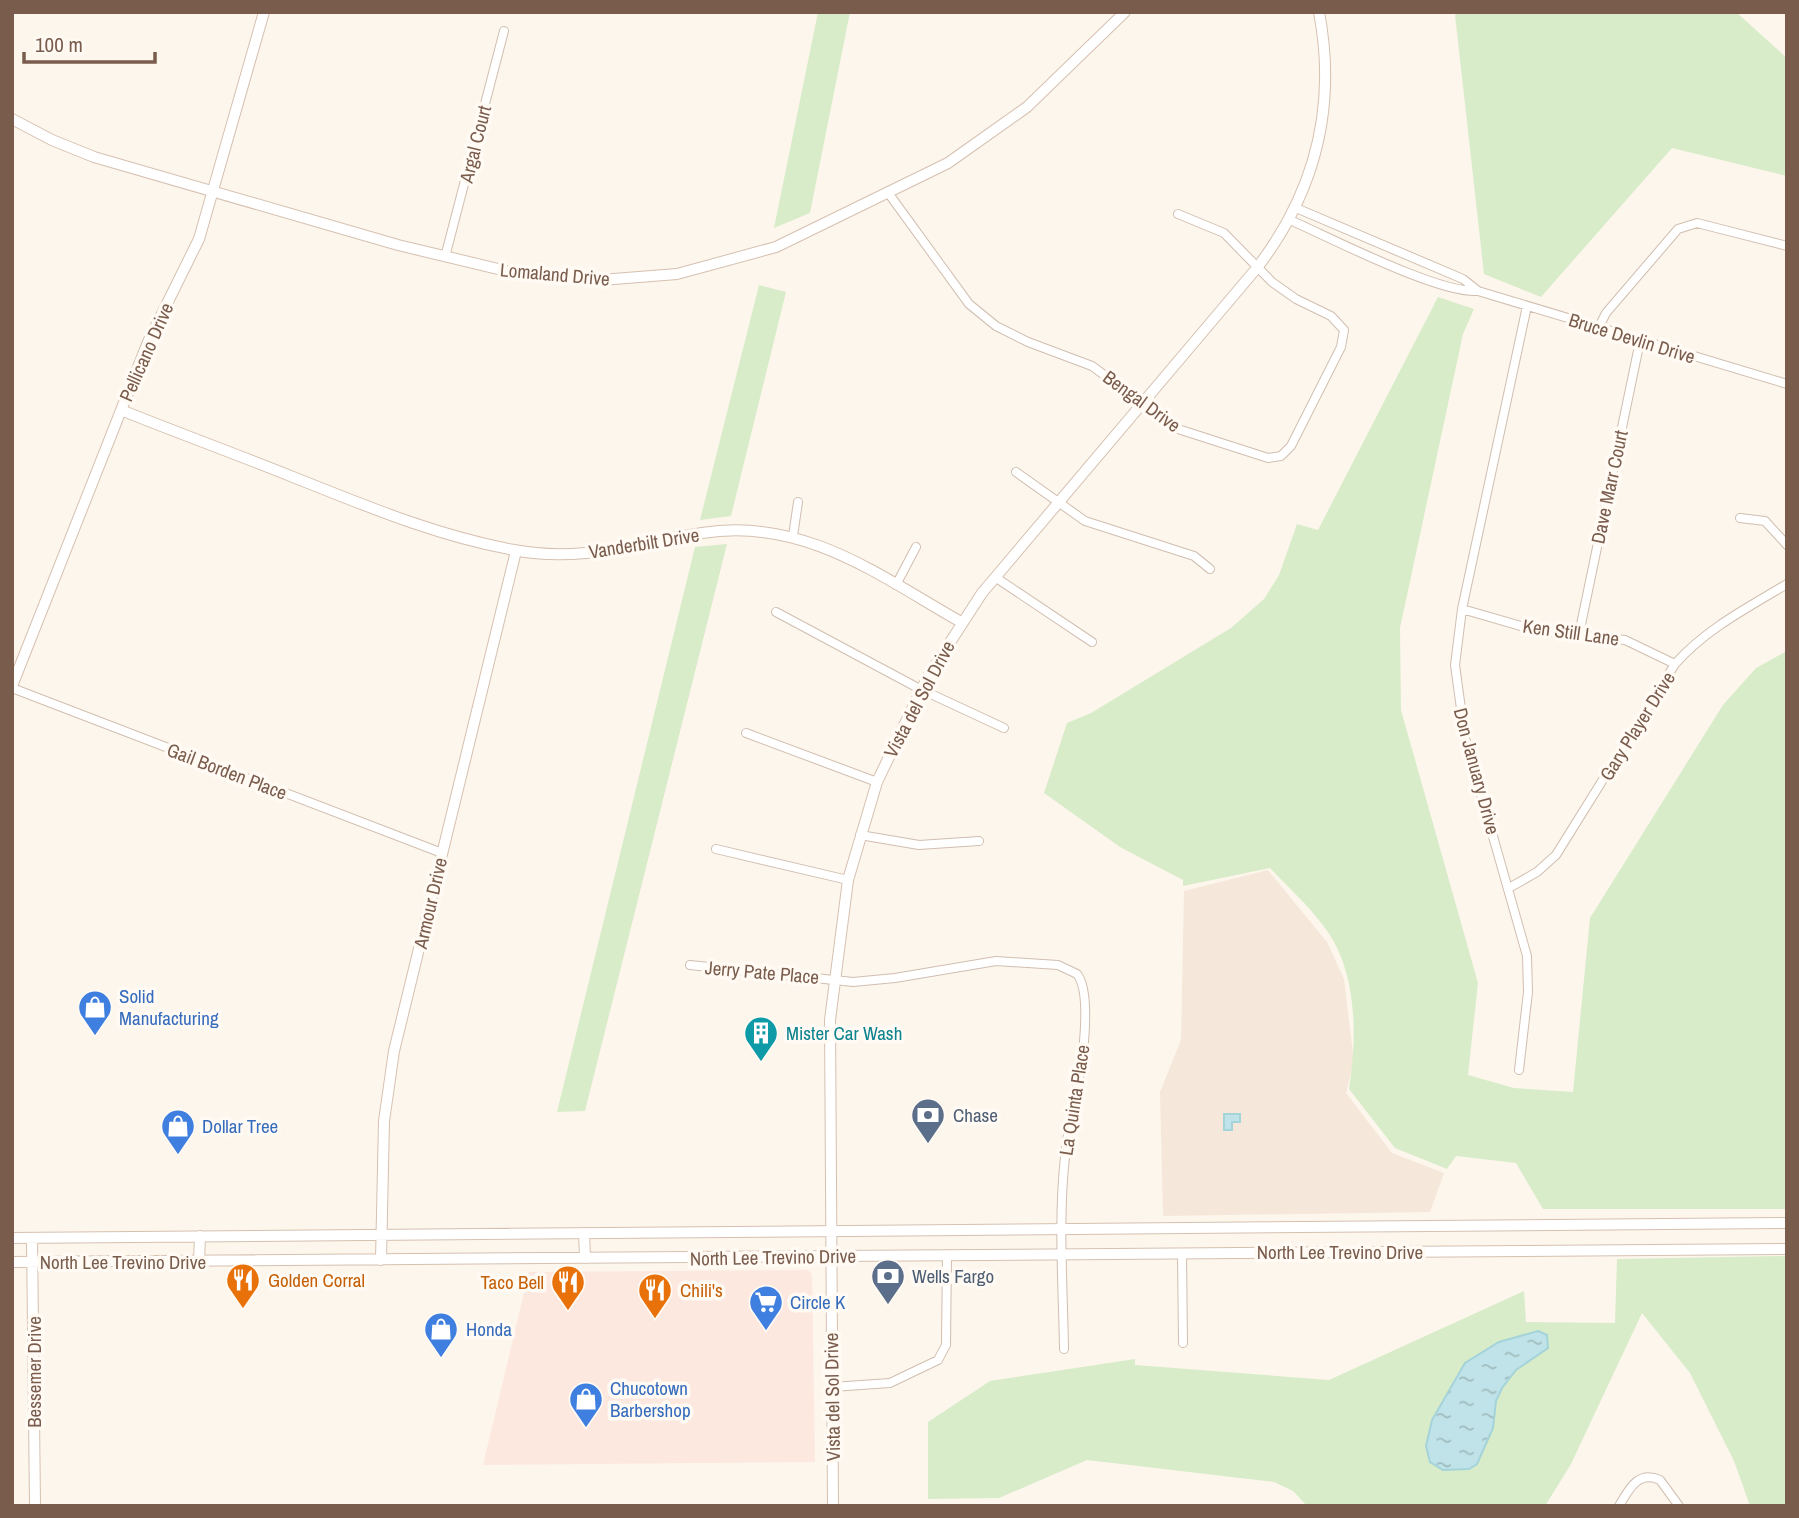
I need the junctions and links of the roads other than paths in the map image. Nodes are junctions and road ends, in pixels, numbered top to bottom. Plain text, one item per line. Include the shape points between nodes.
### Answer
1 (264, 12) edge
2 (1125, 12) edge
3 (1319, 12) edge
4 (504, 31) dead end
5 (12, 119) edge
6 (215, 192) junction
7 (889, 194) junction
8 (1296, 208) junction
9 (1178, 215) dead end
10 (1290, 220) junction
11 (1787, 246) edge
12 (445, 257) junction
13 (1256, 269) junction
14 (1478, 291) junction
15 (1527, 306) junction
16 (1599, 327) junction
17 (1640, 341) junction
18 (1787, 384) edge
19 (1141, 403) junction
20 (121, 410) junction
21 (1016, 472) dead end
22 (1059, 500) junction
23 (798, 502) dead end
24 (1740, 518) dead end
25 (793, 536) junction
26 (1787, 545) edge
27 (916, 547) dead end
28 (516, 551) junction
29 (1210, 569) dead end
30 (995, 577) junction
31 (896, 584) junction
32 (1787, 584) edge
33 (1462, 610) junction
34 (776, 612) dead end
35 (961, 622) junction
36 (1579, 634) junction
37 (1092, 642) dead end
38 (1675, 664) junction
39 (12, 687) edge
40 (920, 689) junction
41 (1004, 729) dead end
42 (746, 733) dead end
43 (877, 782) junction
44 (860, 835) junction
45 (979, 841) dead end
46 (716, 849) dead end
47 (442, 853) junction
48 (848, 880) junction
49 (1509, 888) junction
50 (690, 965) dead end
51 (833, 979) junction
52 (1519, 1070) dead end
53 (1787, 1223) edge
54 (1062, 1229) junction
55 (832, 1231) junction
56 (584, 1233) junction
57 (381, 1234) junction
58 (200, 1236) junction
59 (12, 1238) edge
60 (32, 1238) junction
61 (1787, 1249) edge
62 (1182, 1253) junction
63 (1063, 1254) junction
64 (947, 1255) junction
65 (831, 1257) junction
66 (585, 1258) junction
67 (381, 1260) junction
68 (12, 1262) edge
69 (33, 1262) junction
70 (199, 1262) junction
71 (1183, 1343) dead end
72 (1064, 1349) dead end
73 (832, 1387) junction
74 (35, 1506) edge
75 (833, 1506) edge
76 (1619, 1506) edge
77 (1679, 1506) edge

1 - 6 main road, Pellicano Drive
2 - 7 main road, Lomaland Drive via 1008,122 958,158
3 - 8 main road, Vista del Sol Drive via 1326,99 1318,147
4 - 12 street, Argal Court
5 - 6 main road, Lomaland Drive via 79,152
6 - 12 main road, Lomaland Drive
6 - 20 main road, Pellicano Drive via 191,259 163,309
7 - 12 main road, Lomaland Drive via 776,247 677,274 574,280 514,273
7 - 19 street, Bengal Drive via 978,312 1013,336 1092,366
8 - 10 main road, Vista del Sol Drive
8 - 14 street, Bruce Devlin Drive via 1463,279
9 - 13 street, Bengal Drive via 1224,233
10 - 13 main road, Vista del Sol Drive
10 - 14 street, Bruce Devlin Drive via 1435,282
11 - 16 street via 1697,223 1686,225 1606,313
13 - 19 main road, Vista del Sol Drive
13 - 19 street, Bengal Drive via 1282,290 1331,316 1344,330 1341,347 1286,452 1268,458 1206,440 1178,429
14 - 15 street, Bruce Devlin Drive
15 - 16 street, Bruce Devlin Drive
15 - 33 street, Don January Drive
16 - 17 street, Bruce Devlin Drive
17 - 18 street, Bruce Devlin Drive
17 - 36 street, Dave Marr Court
19 - 22 main road, Vista del Sol Drive
20 - 28 main road, Vanderbilt Drive via 431,530
20 - 39 main road, Pellicano Drive
21 - 22 street
22 - 29 street via 1085,521 1194,556
22 - 30 main road, Vista del Sol Drive
23 - 25 street
24 - 26 street via 1765,521
25 - 28 main road, Vanderbilt Drive via 718,532 596,554
25 - 31 main road, Vanderbilt Drive via 827,547
27 - 31 street
28 - 47 main road, Armour Drive
30 - 35 main road, Vista del Sol Drive
30 - 37 street
31 - 35 main road, Vanderbilt Drive
32 - 38 street, Gary Player Drive via 1707,633
33 - 36 street, Ken Still Lane via 1538,631
33 - 49 street, Don January Drive via 1455,666 1458,701
34 - 40 street
35 - 40 main road, Vista del Sol Drive
36 - 38 street, Ken Still Lane via 1625,640
38 - 49 street, Gary Player Drive via 1556,855
39 - 47 street, Gail Borden Place
40 - 41 street
40 - 43 main road, Vista del Sol Drive
42 - 43 street
43 - 44 main road, Vista del Sol Drive
44 - 45 street via 919,845
44 - 48 main road, Vista del Sol Drive
46 - 48 street
47 - 57 main road, Armour Drive via 386,1096
48 - 51 main road, Vista del Sol Drive
49 - 52 street, Don January Drive via 1529,977
50 - 51 street, Jerry Pate Place
51 - 54 street, La Quinta Place via 874,981 983,962 1020,961 1058,965 1077,974 1085,1031 1064,1161
51 - 55 main road, Vista del Sol Drive
53 - 54 main road, North Lee Trevino Drive
54 - 55 main road, North Lee Trevino Drive
54 - 63 street, La Quinta Place
55 - 56 main road, North Lee Trevino Drive
55 - 65 main road, Vista del Sol Drive
56 - 57 main road, North Lee Trevino Drive
56 - 66 main road
57 - 58 main road, North Lee Trevino Drive
57 - 67 main road, Armour Drive
58 - 60 main road, North Lee Trevino Drive
58 - 70 main road
59 - 60 main road, North Lee Trevino Drive
60 - 69 main road, Bessemer Drive
61 - 62 main road, North Lee Trevino Drive
62 - 63 main road, North Lee Trevino Drive
62 - 71 street
63 - 64 main road, North Lee Trevino Drive
63 - 72 street, La Quinta Place
64 - 65 main road, North Lee Trevino Drive
64 - 73 street via 946,1345 938,1360 890,1383
65 - 66 main road, North Lee Trevino Drive
65 - 73 main road, Vista del Sol Drive
66 - 67 main road, North Lee Trevino Drive
67 - 70 main road, North Lee Trevino Drive
68 - 69 main road, North Lee Trevino Drive
69 - 70 main road, North Lee Trevino Drive
69 - 74 main road, Bessemer Drive
73 - 75 main road, Vista del Sol Drive
76 - 77 street via 1633,1483 1646,1477 1660,1480

